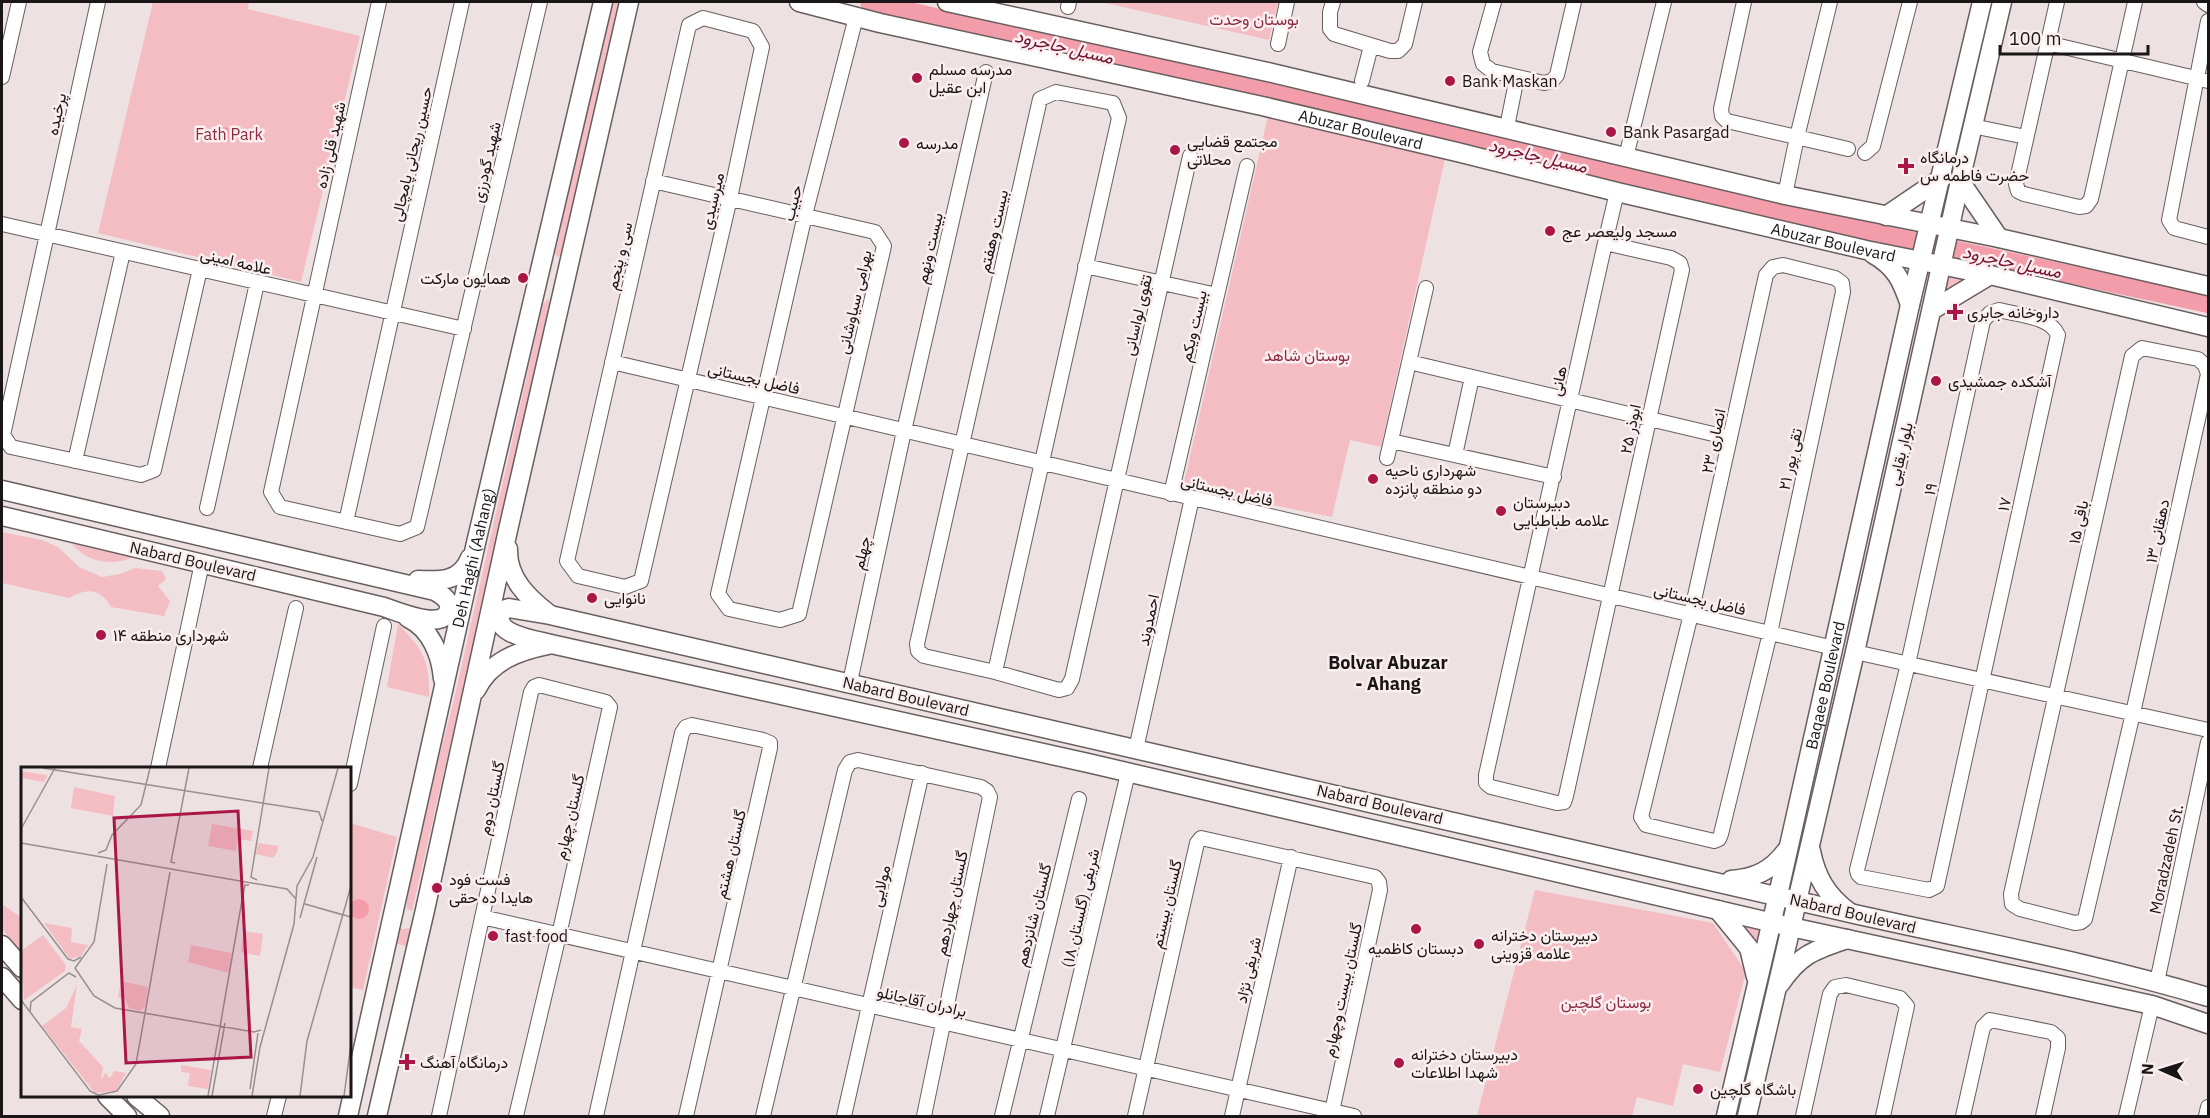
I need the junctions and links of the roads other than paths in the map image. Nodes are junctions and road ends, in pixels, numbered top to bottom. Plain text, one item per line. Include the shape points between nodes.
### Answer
1 (19, 2) edge
2 (98, 2) edge
3 (379, 2) edge
4 (462, 2) edge
5 (540, 2) edge
6 (603, 2) edge
7 (629, 2) edge
8 (799, 2) edge
9 (947, 2) edge
10 (1287, 2) edge
11 (1333, 2) edge
12 (1415, 2) edge
13 (1494, 2) edge
14 (1574, 2) edge
15 (1664, 2) edge
16 (1744, 2) edge
17 (1830, 2) edge
18 (1910, 2) edge
19 (1982, 2) edge
20 (2002, 2) edge
21 (2057, 2) edge
22 (2135, 2) edge
23 (2204, 2) edge
24 (2208, 5) edge
25 (856, 17) junction
26 (2208, 21) edge
27 (753, 31) joint
28 (1278, 44) dead end
29 (2048, 44) junction
30 (1371, 46) junction
31 (2123, 61) junction
32 (986, 72) dead end
33 (2, 77) edge
34 (1517, 77) junction
35 (2203, 80) edge
36 (1362, 81) dead end
37 (1972, 126) junction
38 (1507, 127) junction
39 (1797, 136) junction
40 (2026, 137) junction
41 (1848, 149) dead end
42 (1866, 153) dead end
43 (1190, 156) dead end
44 (1626, 157) junction
45 (1247, 166) dead end
46 (1951, 180) junction
47 (653, 181) junction
48 (1617, 192) junction
49 (1785, 195) junction
50 (730, 198) junction
51 (805, 216) junction
52 (1886, 216) junction
53 (553, 220) junction
54 (2, 224) edge
55 (1929, 227) junction
56 (1950, 233) junction
57 (47, 235) junction
58 (2208, 237) edge
59 (1999, 238) junction
60 (1605, 243) junction
61 (1866, 250) junction
62 (123, 252) junction
63 (572, 255) junction
64 (1922, 256) junction
65 (1943, 261) junction
66 (1085, 266) junction
67 (200, 269) junction
68 (1990, 275) junction
69 (257, 283) junction
70 (1162, 283) junction
71 (2208, 286) edge
72 (1426, 288) dead end
73 (1843, 292) joint
74 (314, 295) junction
75 (1217, 296) junction
76 (532, 298) junction
77 (1910, 305) junction
78 (1932, 309) junction
79 (393, 313) junction
80 (1983, 321) joint
81 (2208, 327) edge
82 (464, 329) junction
83 (552, 341) junction
84 (2132, 356) joint
85 (612, 362) junction
86 (1409, 362) junction
87 (1472, 377) junction
88 (688, 380) junction
89 (763, 397) junction
90 (1570, 401) junction
91 (845, 417) junction
92 (1650, 419) junction
93 (904, 430) junction
94 (1730, 438) junction
95 (1391, 441) junction
96 (963, 444) junction
97 (1455, 455) junction
98 (1387, 458) dead end
99 (75, 461) junction
100 (1041, 463) junction
101 (1554, 477) junction
102 (1117, 481) junction
103 (2, 490) edge
104 (1171, 494) junction
105 (1192, 498) junction
106 (207, 508) dead end
107 (2, 516) edge
108 (346, 522) junction
109 (508, 530) junction
110 (476, 543) junction
111 (202, 563) junction
112 (1532, 577) junction
113 (380, 578) junction
114 (641, 581) joint
115 (1610, 596) junction
116 (384, 607) junction
117 (296, 608) dead end
118 (799, 614) joint
119 (1691, 614) junction
120 (550, 615) junction
121 (384, 626) dead end
122 (1770, 633) junction
123 (551, 644) junction
124 (1834, 648) junction
125 (1855, 652) junction
126 (1908, 664) junction
127 (995, 672) junction
128 (1981, 680) junction
129 (850, 682) junction
130 (2056, 696) junction
131 (471, 700) junction
132 (441, 706) junction
133 (610, 707) joint
134 (2133, 713) junction
135 (2208, 730) edge
136 (2208, 742) edge
137 (1136, 748) junction
138 (158, 767) edge
139 (260, 767) edge
140 (922, 773) junction
141 (1128, 773) junction
142 (351, 779) edge
143 (1079, 799) dead end
144 (1564, 802) joint
145 (1719, 839) joint
146 (1810, 843) junction
147 (1787, 850) junction
148 (1291, 857) junction
149 (404, 864) junction
150 (1715, 881) junction
151 (1934, 888) joint
152 (1778, 896) junction
153 (1798, 901) junction
154 (427, 902) junction
155 (1718, 910) junction
156 (1850, 913) junction
157 (482, 917) junction
158 (1771, 922) junction
159 (2081, 922) joint
160 (1791, 927) junction
161 (559, 935) junction
162 (1847, 939) junction
163 (2, 945) edge
164 (633, 952) junction
165 (381, 963) junction
166 (21, 967) edge
167 (721, 972) junction
168 (2, 977) edge
169 (408, 978) junction
170 (2157, 982) junction
171 (1757, 984) junction
172 (793, 988) junction
173 (1776, 990) junction
174 (2208, 997) edge
175 (21, 999) edge
176 (2152, 1005) junction
177 (870, 1006) junction
178 (944, 1023) junction
179 (2208, 1024) edge
180 (1019, 1040) junction
181 (1064, 1050) junction
182 (1145, 1069) junction
183 (1238, 1090) junction
184 (109, 1097) edge
185 (138, 1097) edge
186 (279, 1097) edge
187 (352, 1098) junction
188 (2208, 1107) edge
189 (1332, 1114) edge
190 (127, 1116) edge
191 (160, 1116) edge
192 (274, 1116) edge
193 (339, 1116) edge
194 (348, 1116) edge
195 (377, 1116) edge
196 (439, 1116) edge
197 (516, 1116) edge
198 (596, 1116) edge
199 (686, 1116) edge
200 (763, 1116) edge
201 (844, 1116) edge
202 (924, 1116) edge
203 (1002, 1116) edge
204 (1047, 1116) edge
205 (1135, 1116) edge
206 (1232, 1116) edge
207 (1354, 1116) edge
208 (1726, 1116) edge
209 (1747, 1116) edge
210 (1803, 1116) edge
211 (1883, 1116) edge
212 (1963, 1116) edge
213 (2043, 1116) edge
214 (2126, 1116) edge
215 (2206, 1116) edge

1 - 33 street
2 - 57 street, پرخیده
3 - 74 street, شهید قلی زاده
4 - 79 street, حسین ریحانی پامچالی
5 - 82 street, شهید گودرزی
6 - 53 main road, Deh Haghi (Aahang)
7 - 63 main road, Deh Haghi (Aahang)
8 - 25 main road, Abuzar Boulevard
9 - 38 main road, Abuzar Boulevard
10 - 28 street
11 - 30 street via 1329,22 1334,34
12 - 30 street via 1405,44 1398,51
13 - 34 street via 1480,52 1483,64 1492,71
14 - 34 street via 1557,75 1544,83
15 - 44 street
16 - 39 street via 1722,116 1726,121
17 - 39 street
18 - 42 street via 1874,146
19 - 46 main road
20 - 37 main road
21 - 29 street
22 - 31 street
23 - 24 street
25 - 48 main road, Abuzar Boulevard via 1285,112
25 - 51 street, حبیب
26 - 35 street
27 - 47 street, سی و پنجم via 703,18 688,25
27 - 50 street, میرسیدی via 762,47
29 - 31 street
29 - 40 street
30 - 36 street
31 - 35 street
31 - 40 street via 2091,199 2086,206 2018,191 2016,184
32 - 93 street, بیست ونهم
34 - 38 street
35 - 58 street via 2169,220 2174,228
37 - 40 street
37 - 46 main road
38 - 44 main road, Abuzar Boulevard
39 - 41 street
39 - 49 street
43 - 70 street, تقوی لواسانی
44 - 49 main road, Abuzar Boulevard
45 - 75 street, بیست ویکم
46 - 52 main road
46 - 55 main road
46 - 56 main road
46 - 59 main road
47 - 50 street, بهرامی سیاوشانی
47 - 85 street, سی و پنجم
48 - 60 street, هانی
48 - 61 main road, Abuzar Boulevard
49 - 52 main road, Abuzar Boulevard
50 - 51 street, بهرامی سیاوشانی
50 - 88 street, میرسیدی
51 - 89 street, حبیب
51 - 91 street, بهرامی سیاوشانی via 875,232 884,246
52 - 55 main road, Abuzar Boulevard
53 - 63 main road via 549,250 552,262 562,264
53 - 76 main road, Deh Haghi (Aahang)
54 - 57 street, علامه امینی
55 - 56 main road, Abuzar Boulevard
55 - 64 main road, Baqaee Boulevard
56 - 59 main road
56 - 65 main road, بلوار بقایی
57 - 62 street, علامه امینی
57 - 99 street, پرخیده via 3,435 11,447
59 - 71 main road
60 - 90 street, هانی
60 - 92 street, ابوذر ۲۵ via 1671,258 1680,263 1682,270
61 - 64 main road, Abuzar Boulevard
61 - 77 main road via 1888,262 1902,281
62 - 67 street, علامه امینی
62 - 99 street
63 - 83 main road, Deh Haghi (Aahang)
64 - 65 main road, Abuzar Boulevard
64 - 77 main road, Baqaee Boulevard
65 - 68 main road
65 - 78 main road, بلوار بقایی
66 - 70 street
66 - 96 street, بیست وهفتم via 1119,118 1113,103 1056,92 1040,99
66 - 100 street
67 - 69 street, علامه امینی
67 - 99 street via 154,470 141,476
68 - 78 main road
68 - 81 main road
69 - 74 street, علامه امینی
69 - 106 street
70 - 75 street
70 - 102 street, تقوی لواسانی
72 - 86 street
73 - 94 street, انصاری ۲۳ via 1842,283 1835,278 1783,266 1773,267 1766,275
73 - 122 street, تقی پور ۲۱
74 - 79 street, علامه امینی
74 - 108 street, شهید قلی زاده via 271,492 280,507
75 - 104 street, بیست ویکم
76 - 83 main road via 543,290 553,294
76 - 110 main road, Deh Haghi (Aahang)
77 - 124 main road, Baqaee Boulevard
78 - 125 main road, بلوار بقایی
79 - 82 street, علامه امینی
79 - 108 street, حسین ریحانی پامچالی
80 - 126 street, ۱۹
80 - 128 street, ۱۷ via 1999,310 2047,322 2058,335
82 - 108 street, شهید گودرزی via 417,528 400,534
83 - 109 main road, Deh Haghi (Aahang)
84 - 130 street, باقی ۱۵
84 - 134 street, دهقانی ۱۳ via 2142,348 2198,359 2208,374
85 - 88 street, فاضل بجستانی
85 - 114 street, سی و پنجم via 567,561 578,576 625,587
86 - 87 street
86 - 95 street
87 - 90 street
87 - 97 street
88 - 89 street, فاضل بجستانی
88 - 114 street, میرسیدی
89 - 91 street, فاضل بجستانی
89 - 118 street, حبیب via 718,594 729,609 780,620
90 - 92 street
90 - 101 street, هانی
91 - 93 street, فاضل بجستانی
91 - 118 street, بهرامی سیاوشانی
92 - 94 street
92 - 115 street, ابوذر ۲۵
93 - 96 street, فاضل بجستانی
93 - 129 street, چهلم
94 - 119 street, انصاری ۲۳
95 - 97 street
95 - 98 street
96 - 100 street, فاضل بجستانی
96 - 127 street via 916,644 924,656
97 - 101 street
100 - 102 street, فاضل بجستانی
100 - 127 street
101 - 112 street, هانی
102 - 104 street, فاضل بجستانی
102 - 127 street, تقوی لواسانی via 1067,688 1059,690
103 - 113 main road, Nabard Boulevard
104 - 105 street, فاضل بجستانی
105 - 112 street, فاضل بجستانی
105 - 137 street, احمدوند
107 - 111 main road, Nabard Boulevard
109 - 120 main road via 507,556 512,572 521,590
109 - 131 main road, Deh Haghi (Aahang)
110 - 113 main road via 469,563 454,578
110 - 132 main road, Deh Haghi (Aahang)
111 - 116 main road, Nabard Boulevard
111 - 138 street
112 - 115 street, فاضل بجستانی
112 - 144 street, هانی via 1486,783 1491,788
113 - 116 main road via 435,591 449,607 444,617 432,620
115 - 119 street, فاضل بجستانی
115 - 144 street, ابوذر ۲۵
116 - 132 main road via 416,622 430,637 440,657
117 - 139 street
119 - 122 street, فاضل بجستانی
119 - 145 street, انصاری ۲۳ via 1641,817 1646,825
120 - 123 main road, Nabard Boulevard via 509,608 503,610 500,623 513,634
120 - 129 main road, Nabard Boulevard
121 - 142 street
122 - 124 street, فاضل بجستانی
122 - 145 street, تقی پور ۲۱
123 - 131 main road via 528,649 494,666 480,681
123 - 141 main road, Nabard Boulevard
124 - 125 main road
124 - 147 main road, Baqaee Boulevard
125 - 126 street
125 - 146 main road, Baqaee Boulevard
126 - 128 street
126 - 151 street, ۱۹ via 1857,870 1861,877
128 - 130 street
128 - 151 street, ۱۷
129 - 137 main road, Nabard Boulevard
130 - 134 street
130 - 159 street, باقی ۱۵ via 2011,894 2012,904
131 - 154 main road, Deh Haghi (Aahang)
132 - 149 main road, Deh Haghi (Aahang)
133 - 157 street, گلستان دوم via 606,702 534,687
133 - 161 street, گلستان چهارم
134 - 135 street
134 - 159 street, دهقانی ۱۳ via 2085,919
136 - 170 street, Moradzadeh St.
137 - 150 main road, Nabard Boulevard
140 - 172 street via 858,760 850,762 845,770
140 - 177 street, مولایی
140 - 178 street, گلستان چهاردهم via 981,787 990,797
141 - 155 main road, Nabard Boulevard
141 - 181 street, شریفی (گلستان ۱۸)
143 - 180 street, گلستان شانزدهم
146 - 153 main road, Baqaee Boulevard
146 - 156 main road via 1820,881 1832,899
147 - 150 main road via 1762,873 1740,880
147 - 152 main road, Baqaee Boulevard
148 - 182 street, گلستان بیستم via 1208,838 1197,843
148 - 183 street, شریفی نژاد
148 - 189 street, گلستان بیست وچهارم via 1375,876 1379,882
149 - 154 main road via 401,917 405,921 415,920
149 - 165 main road, Deh Haghi (Aahang)
150 - 152 main road, Nabard Boulevard
152 - 153 main road, Nabard Boulevard
152 - 158 main road, Baqaee Boulevard
153 - 156 main road, Nabard Boulevard
153 - 160 main road, Baqaee Boulevard
154 - 169 main road, Deh Haghi (Aahang)
155 - 158 main road, Nabard Boulevard
155 - 171 main road via 1749,948
156 - 170 main road, Nabard Boulevard
157 - 161 street, برادران آقاجانلو
157 - 196 street, گلستان دوم
158 - 160 main road, Nabard Boulevard
158 - 171 main road, Baqaee Boulevard
160 - 162 main road, Nabard Boulevard
160 - 173 main road, Baqaee Boulevard
161 - 164 street, برادران آقاجانلو
161 - 197 street, گلستان چهارم
162 - 173 main road via 1814,950 1788,972
162 - 176 main road, Nabard Boulevard
163 - 166 main road
164 - 167 street, برادران آقاجانلو
164 - 167 street, گلستان هشتم via 682,733 692,725 770,743
164 - 198 street
165 - 169 main road via 391,954 400,955
165 - 187 main road, Deh Haghi (Aahang)
167 - 172 street, برادران آقاجانلو
167 - 199 street, گلستان هشتم
168 - 175 main road
169 - 195 main road, Deh Haghi (Aahang)
170 - 174 main road, Nabard Boulevard
171 - 208 main road, Baqaee Boulevard
172 - 177 street, برادران آقاجانلو
172 - 200 street
173 - 209 main road, Baqaee Boulevard
176 - 179 main road, Nabard Boulevard
176 - 214 street
177 - 178 street, برادران آقاجانلو
177 - 201 street, مولایی
178 - 180 street, برادران آقاجانلو
178 - 202 street, گلستان چهاردهم
180 - 181 street, برادران آقاجانلو
180 - 203 street, گلستان شانزدهم
181 - 182 street, برادران آقاجانلو
181 - 204 street, شریفی (گلستان ۱۸)
182 - 183 street, برادران آقاجانلو
182 - 205 street
183 - 189 street, برادران آقاجانلو
183 - 206 street, شریفی نژاد
184 - 190 main road
185 - 191 main road
186 - 192 street
187 - 193 main road
187 - 194 main road, Deh Haghi (Aahang)
188 - 215 street
189 - 207 street, برادران آقاجانلو
210 - 211 street via 1830,994 1835,987 1846,985 1900,998 1907,1006
212 - 213 street via 1983,1026 1990,1020 2050,1032 2058,1038

